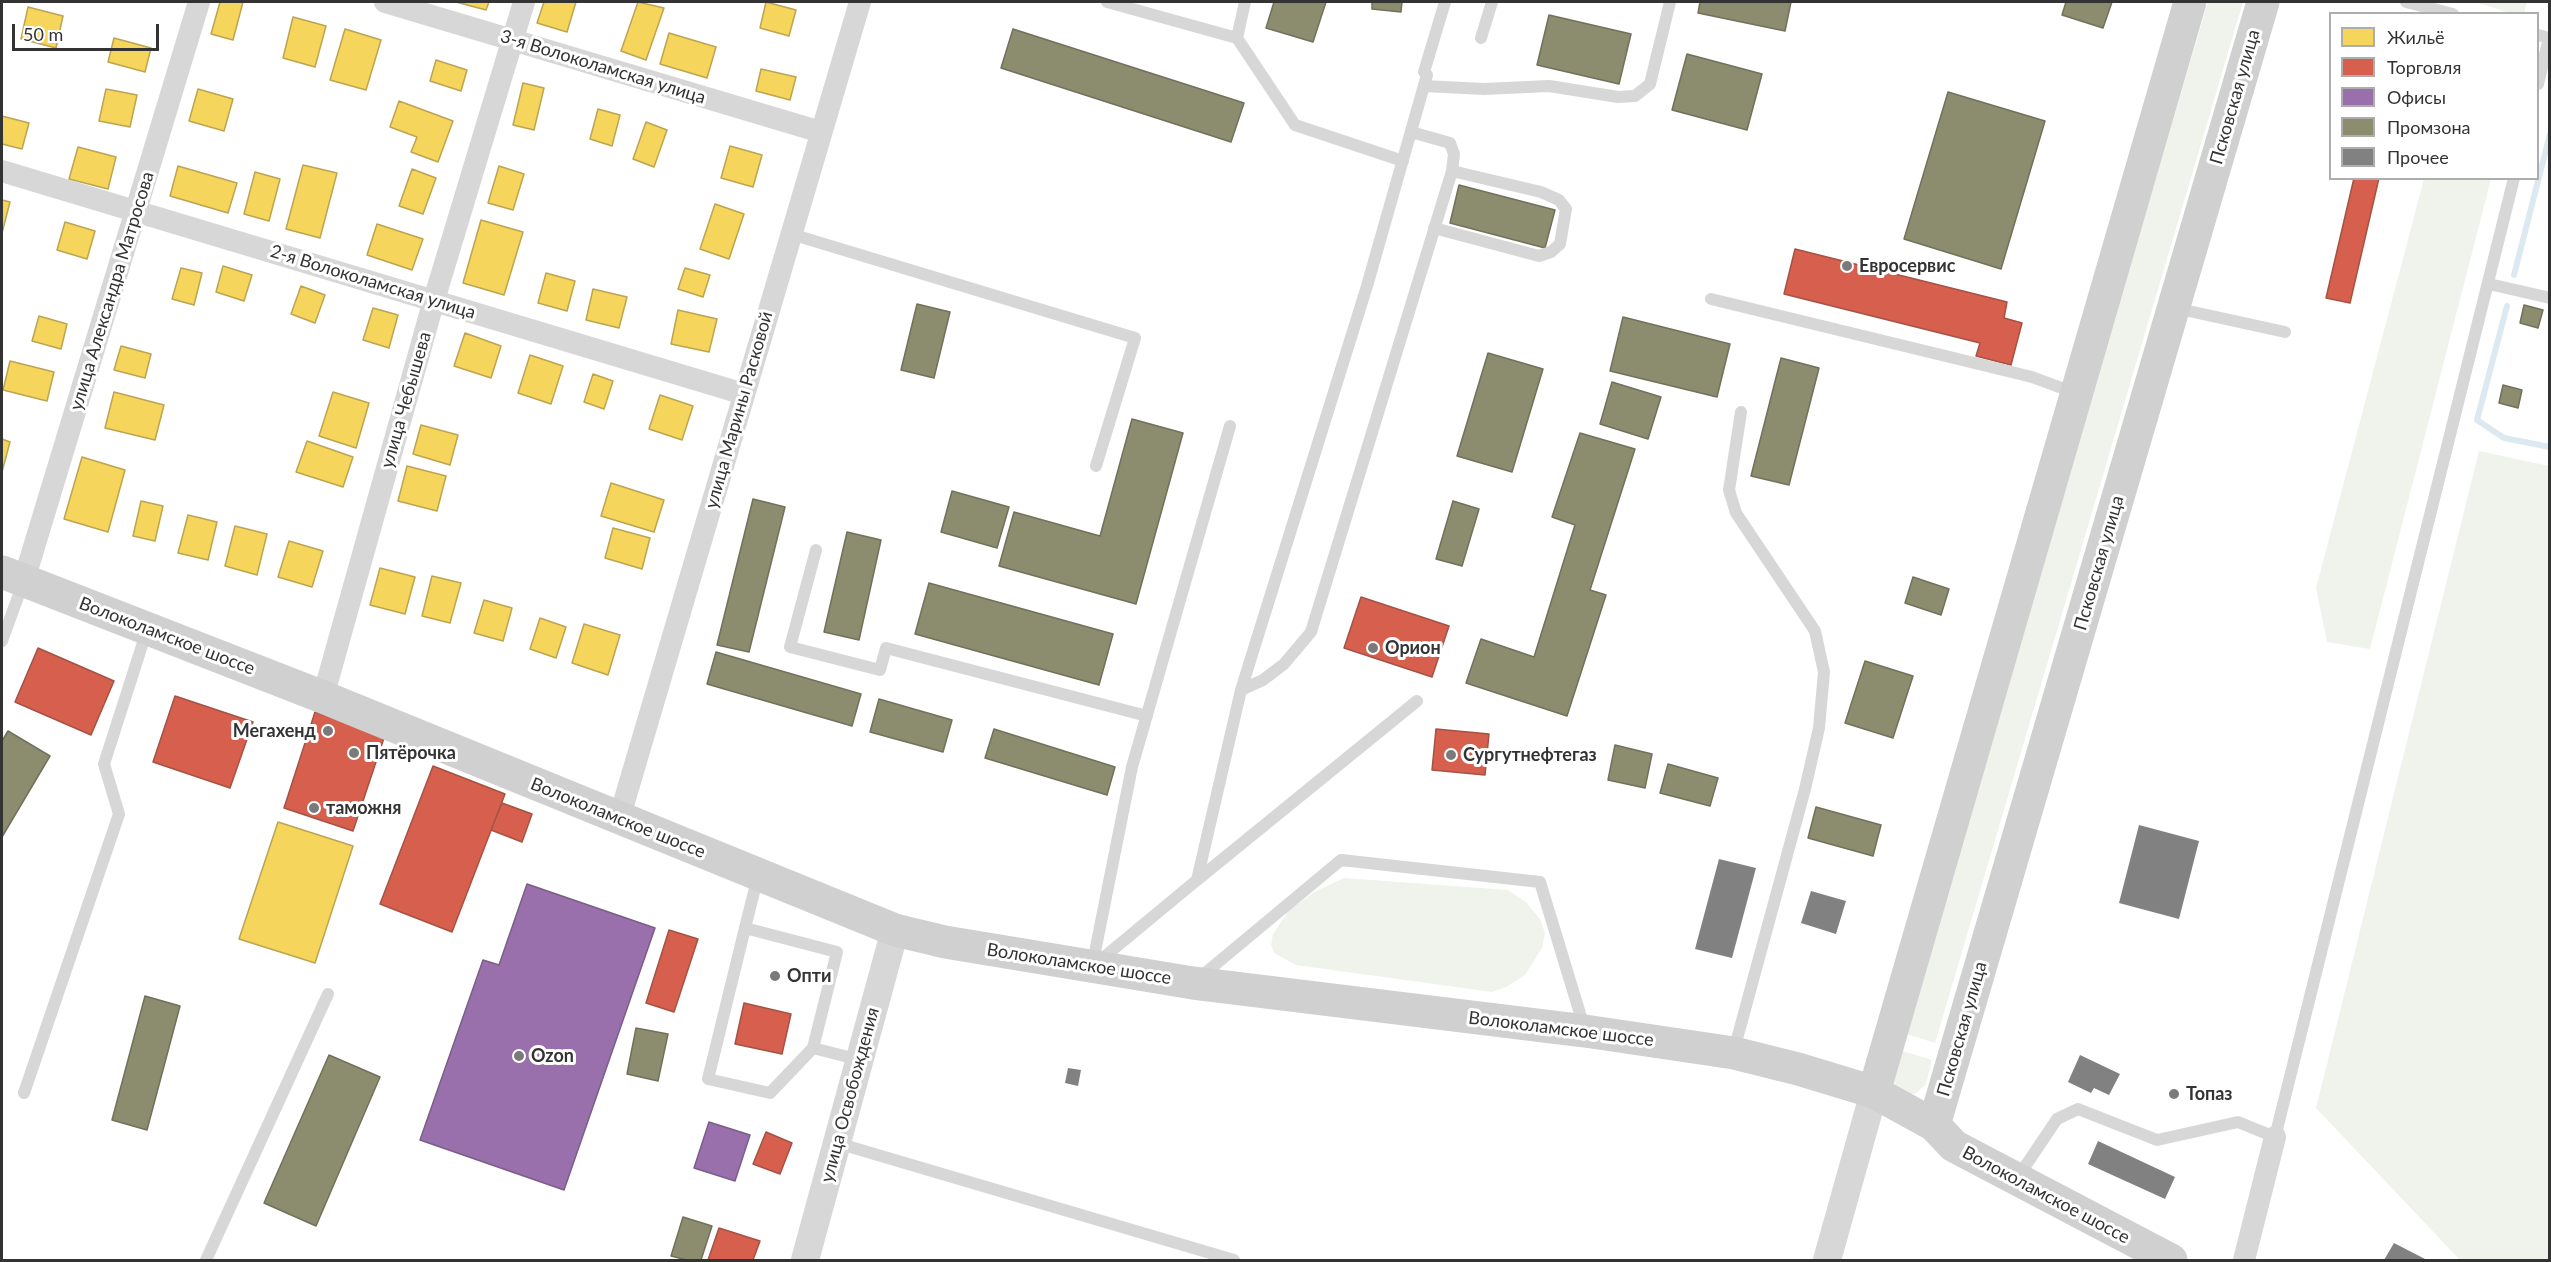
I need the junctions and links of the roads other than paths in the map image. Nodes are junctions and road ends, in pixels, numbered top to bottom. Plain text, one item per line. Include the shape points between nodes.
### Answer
1 (199, 2) edge
2 (385, 2) edge
3 (524, 2) edge
4 (860, 2) edge
5 (1107, 2) edge
6 (1245, 2) edge
7 (1445, 2) edge
8 (1492, 2) edge
9 (1670, 2) edge
10 (2190, 2) edge
11 (2263, 2) edge
12 (2406, 2) edge
13 (2445, 12) edge
14 (2545, 36) edge
15 (1237, 38) junction
16 (1481, 38) dead end
17 (513, 40) junction
18 (2539, 77) edge
19 (1424, 86) junction
20 (821, 132) junction
21 (1411, 132) junction
22 (1403, 160) junction
23 (2, 171) edge
24 (1452, 171) junction
25 (2514, 180) edge
26 (137, 211) junction
27 (1434, 228) junction
28 (791, 234) junction
29 (2489, 284) junction
30 (2550, 298) edge
31 (1711, 299) dead end
32 (434, 300) junction
33 (2174, 308) junction
34 (2285, 332) dead end
35 (2076, 393) junction
36 (744, 394) junction
37 (1742, 412) dead end
38 (1230, 426) dead end
39 (1096, 466) dead end
40 (816, 550) dead end
41 (13, 576) edge
42 (148, 629) junction
43 (2, 641) edge
44 (1241, 690) junction
45 (323, 697) junction
46 (1417, 701) dead end
47 (1147, 716) junction
48 (619, 819) junction
49 (758, 876) junction
50 (1197, 880) junction
51 (745, 928) junction
52 (895, 930) junction
53 (1092, 967) junction
54 (1193, 983) junction
55 (328, 994) dead end
56 (1585, 1031) junction
57 (813, 1047) junction
58 (1734, 1053) junction
59 (860, 1060) junction
60 (1874, 1092) junction
61 (24, 1093) dead end
62 (1934, 1125) junction
63 (2275, 1137) junction
64 (837, 1143) junction
65 (2016, 1180) junction
66 (2154, 1257) edge
67 (206, 1260) edge
68 (805, 1260) edge
69 (1234, 1260) edge
70 (1827, 1260) edge
71 (2244, 1260) edge

1 - 26 street, улица Александра Матросова
2 - 17 street, 3-я Волоколамская улица
3 - 17 street, улица Чебышева
4 - 20 street, улица Марины Расковой
5 - 15 lane
6 - 15 lane
7 - 19 lane via 1424,72
8 - 16 lane
9 - 19 lane via 1650,84 1635,96 1549,86
10 - 35 main road
11 - 33 main road, Псковская улица
12 - 13 lane
14 - 18 lane
15 - 22 lane via 1295,125
17 - 20 street, 3-я Волоколамская улица
17 - 32 street, улица Чебышева
19 - 21 lane
20 - 28 street, улица Марины Расковой
21 - 22 lane
21 - 24 lane via 1450,143 1454,154
22 - 44 lane
23 - 26 street, 2-я Волоколамская улица
24 - 27 lane
24 - 27 lane via 1541,192 1559,200 1566,209 1560,244 1539,256
25 - 29 lane
26 - 32 street, 2-я Волоколамская улица
26 - 41 street, улица Александра Матросова
27 - 44 lane via 1311,632 1284,664
28 - 36 street, улица Марины Расковой
28 - 39 lane via 1135,338
29 - 30 lane
29 - 63 lane
31 - 35 lane via 2032,377
32 - 36 street, 2-я Волоколамская улица
32 - 45 street, улица Чебышева
33 - 34 lane
33 - 62 main road, Псковская улица
35 - 60 main road
36 - 48 street, улица Марины Расковой
37 - 58 lane via 1729,490 1736,513 1815,631 1824,672 1819,728 1805,789
38 - 47 lane
40 - 47 lane via 790,647 880,670 886,648
41 - 42 main road, Волоколамское шоссе
41 - 43 lane
42 - 45 main road, Волоколамское шоссе
42 - 61 lane via 104,764 119,814
44 - 50 lane
45 - 48 main road, Волоколамское шоссе
46 - 50 lane
47 - 53 lane via 1132,767
48 - 49 main road, Волоколамское шоссе
49 - 51 lane
49 - 52 main road, Волоколамское шоссе
50 - 53 lane
51 - 57 lane via 837,952
51 - 57 lane via 708,1079 770,1093
52 - 53 main road, Волоколамское шоссе
52 - 59 street, улица Освобождения
53 - 54 main road, Волоколамское шоссе
54 - 56 main road, Волоколамское шоссе
54 - 56 lane via 1341,860 1540,882
55 - 67 lane
56 - 58 main road, Волоколамское шоссе
57 - 59 lane
58 - 60 main road, Волоколамское шоссе
59 - 64 street, улица Освобождения
60 - 62 main road, Волоколамское шоссе
60 - 70 street
62 - 65 main road, Волоколамское шоссе via 1954,1146
63 - 65 lane via 2238,1122 2157,1140 2078,1109 2057,1119
63 - 71 street
64 - 68 street, улица Освобождения
64 - 69 lane
65 - 66 main road, Волоколамское шоссе

